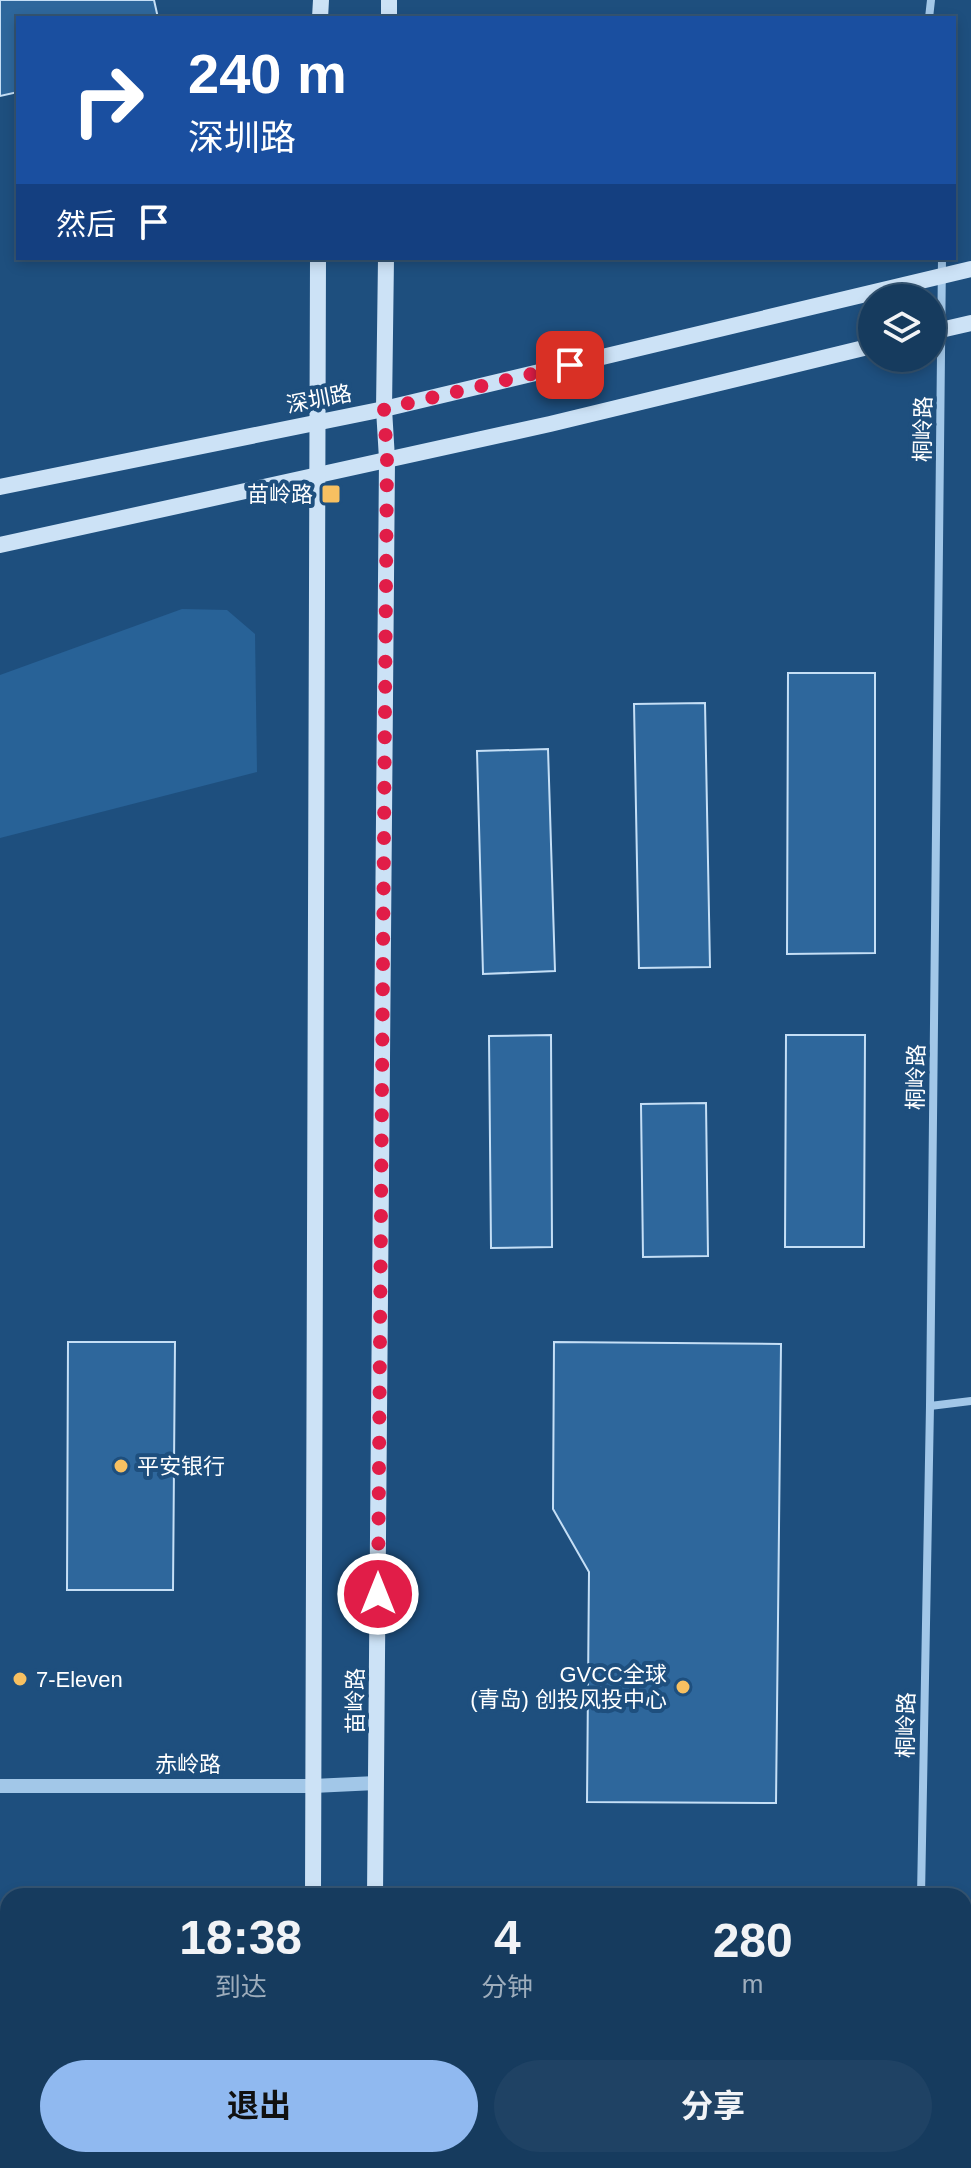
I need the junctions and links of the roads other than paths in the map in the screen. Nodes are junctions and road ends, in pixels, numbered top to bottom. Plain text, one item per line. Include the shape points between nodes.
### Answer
1 (318, 260) edge
2 (386, 260) edge
3 (942, 260) edge
4 (971, 269) edge
5 (942, 276) junction
6 (941, 284) edge
7 (971, 323) edge
8 (946, 329) edge
9 (858, 349) edge
10 (937, 372) edge
11 (384, 409) junction
12 (316, 422) junction
13 (387, 459) junction
14 (315, 477) junction
15 (0, 487) edge
16 (0, 545) edge
17 (971, 1401) edge
18 (930, 1406) junction
19 (376, 1783) junction
20 (0, 1786) edge
21 (313, 1786) junction
22 (313, 1888) edge
23 (375, 1888) edge
24 (921, 1888) edge

1 - 12 main road, 苗岭路
2 - 11 main road, 苗岭路
3 - 5 street, 桐岭路
4 - 5 main road, 深圳路
5 - 6 street, 桐岭路
5 - 11 main road, 深圳路
7 - 8 main road
9 - 13 main road
10 - 18 street, 桐岭路
11 - 12 main road, 深圳路
11 - 13 main road, 苗岭路
12 - 14 main road, 苗岭路
12 - 15 main road, 深圳路
13 - 14 main road
13 - 19 main road, 苗岭路
14 - 16 main road
14 - 21 main road, 苗岭路
17 - 18 street
18 - 24 street, 桐岭路
19 - 21 street, 赤岭路
19 - 23 main road, 苗岭路
20 - 21 street, 赤岭路
21 - 22 main road, 苗岭路

